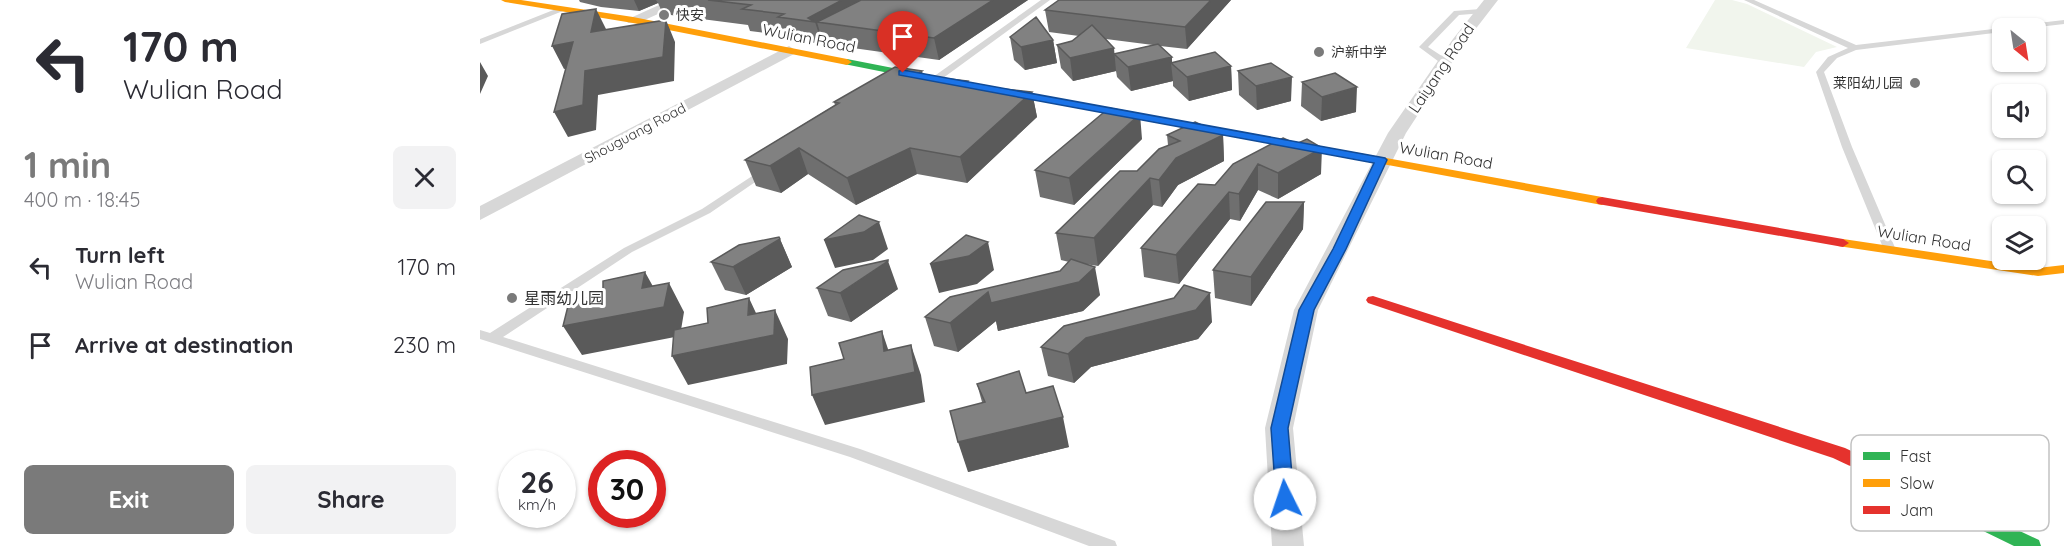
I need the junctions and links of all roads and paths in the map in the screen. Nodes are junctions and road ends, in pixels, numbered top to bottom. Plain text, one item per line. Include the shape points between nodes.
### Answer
1 (505, 0) edge
2 (682, 0) edge
3 (1046, 0) edge
4 (1748, 0) edge
5 (1486, 5) edge
6 (564, 9) junction
7 (633, 20) junction
8 (2064, 22) edge
9 (2046, 24) edge
10 (1992, 31) edge
11 (480, 42) edge
12 (1855, 48) junction
13 (789, 51) junction
14 (1445, 62) junction
15 (936, 80) junction
16 (1381, 160) junction
17 (773, 165) edge
18 (480, 214) edge
19 (1890, 250) junction
20 (2064, 269) edge
21 (1374, 300) dead end
22 (487, 336) edge
23 (1851, 459) edge
24 (2001, 531) edge
25 (1109, 546) edge
26 (1288, 546) edge
27 (2032, 546) edge

1 - 6 street, Wulian Road
2 - 7 street
3 - 15 lane
4 - 12 lane
5 - 14 street, Laiyang Road
5 - 14 lane via 1457,13 1423,47
6 - 7 street, Wulian Road
6 - 11 lane
7 - 13 street, Wulian Road
8 - 9 lane
10 - 12 lane
12 - 19 lane via 1827,60 1820,72 1846,147
13 - 15 street, Wulian Road
13 - 18 street, Shouguang Road
14 - 16 street, Laiyang Road
15 - 16 street, Wulian Road
16 - 19 street, Wulian Road via 1758,230
16 - 26 street, Laiyang Road via 1340,249 1306,310 1279,428
17 - 22 lane via 706,211 628,250
19 - 20 street, Wulian Road via 2038,272
21 - 23 street
22 - 25 lane via 855,453
24 - 27 street

